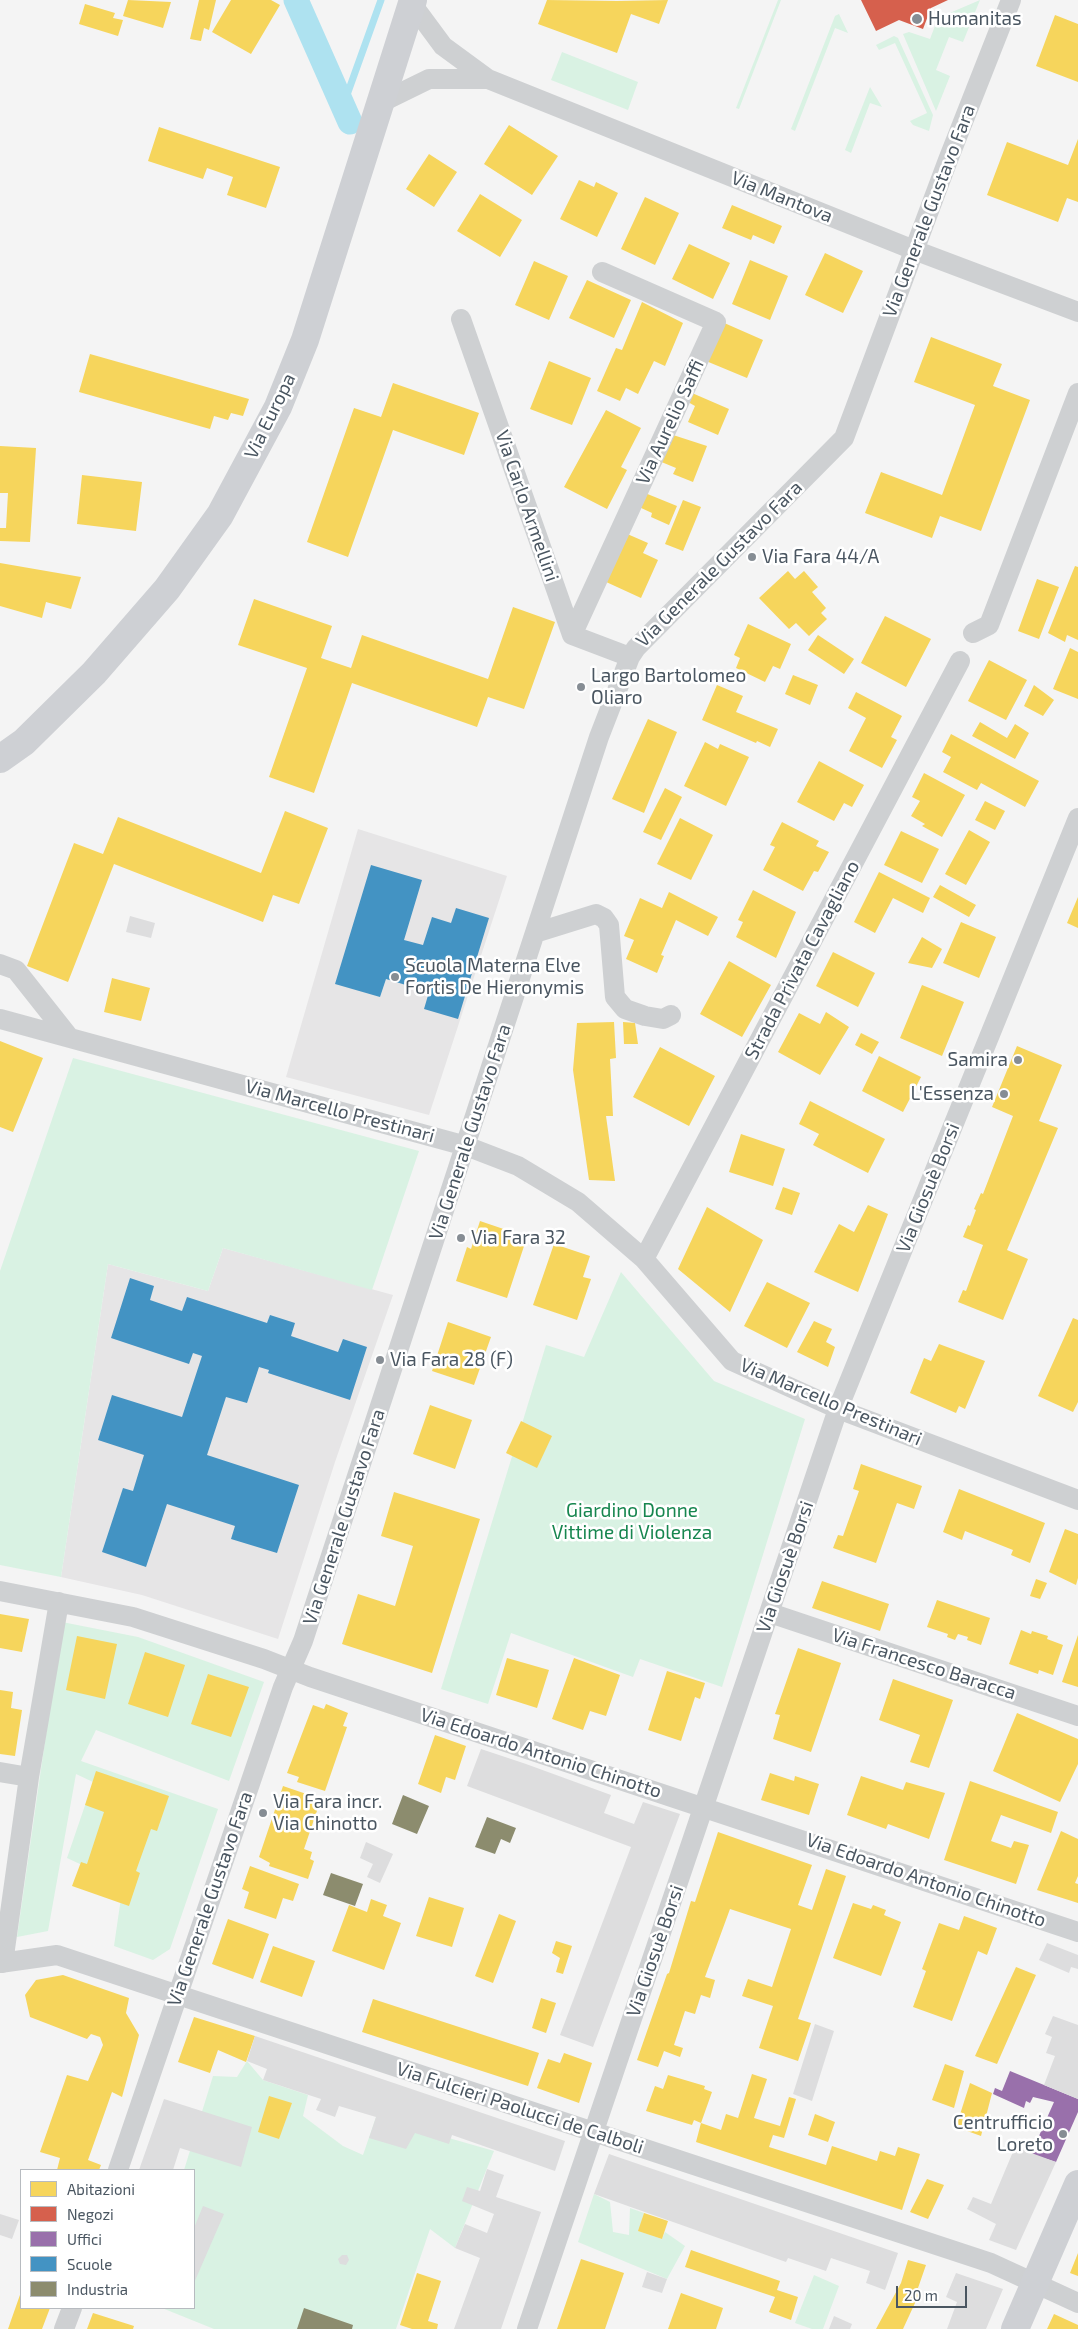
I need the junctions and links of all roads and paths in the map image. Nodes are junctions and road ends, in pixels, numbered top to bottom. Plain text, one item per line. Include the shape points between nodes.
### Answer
1 (1010, 0) edge
2 (413, 2) edge
3 (488, 78) junction
4 (380, 103) junction
5 (914, 250) junction
6 (602, 272) dead end
7 (1078, 312) edge
8 (461, 320) dead end
9 (1078, 393) edge
10 (973, 633) dead end
11 (572, 635) junction
12 (630, 657) junction
13 (960, 661) dead end
14 (0, 759) edge
15 (1078, 818) edge
16 (535, 933) junction
17 (0, 964) edge
18 (671, 1015) dead end
19 (0, 1018) edge
20 (69, 1037) junction
21 (466, 1146) junction
22 (644, 1259) junction
23 (838, 1409) junction
24 (1078, 1500) edge
25 (0, 1591) edge
26 (59, 1602) junction
27 (770, 1613) junction
28 (291, 1669) junction
29 (1078, 1716) edge
30 (0, 1772) edge
31 (29, 1777) junction
32 (705, 1807) junction
33 (1078, 1932) edge
34 (1, 1963) edge
35 (178, 1995) junction
36 (592, 2132) junction
37 (118, 2169) edge
38 (1078, 2184) edge
39 (1035, 2284) junction
40 (1078, 2303) edge
41 (72, 2309) edge
42 (64, 2329) edge
43 (527, 2329) edge
44 (1015, 2329) edge

1 - 5 street, Via Generale Gustavo Fara
2 - 3 street, Via Mantova via 443,46
2 - 4 main road, Via Europa
3 - 4 street, Via Mantova via 430,79
3 - 5 street, Via Mantova
4 - 14 main road, Via Europa via 305,340 278,407 220,515 167,589 94,673 24,742
5 - 7 street, Via Mantova
5 - 12 street, Via Generale Gustavo Fara via 844,438
6 - 11 street, Via Aurelio Saffi via 716,322
8 - 11 street, Via Carlo Armellini
9 - 10 street via 989,625
11 - 12 street
12 - 16 street, Via Generale Gustavo Fara
13 - 22 street, Strada Privata Cavagliano
15 - 23 street, Via Giosuè Borsi
16 - 18 street via 596,914 604,918 609,925 615,997 625,1009 645,1016 663,1019
16 - 21 street, Via Generale Gustavo Fara
17 - 20 street via 16,970
19 - 20 street, Via Marcello Prestinari
20 - 21 street, Via Marcello Prestinari
21 - 22 street, Via Marcello Prestinari via 518,1166 578,1202
21 - 28 street, Via Generale Gustavo Fara via 304,1640
22 - 23 street, Via Marcello Prestinari via 732,1361
23 - 24 street, Via Marcello Prestinari
23 - 27 street, Via Giosuè Borsi
25 - 26 street, Via Edoardo Antonio Chinotto
26 - 28 street, Via Edoardo Antonio Chinotto via 133,1617
26 - 31 street
27 - 29 street, Via Francesco Baracca
27 - 32 street, Via Giosuè Borsi
28 - 32 street, Via Edoardo Antonio Chinotto
28 - 35 street, Via Generale Gustavo Fara
30 - 31 street
31 - 34 street
32 - 33 street, Via Edoardo Antonio Chinotto
32 - 36 street, Via Giosuè Borsi
34 - 35 street, Via Fulcieri Paolucci de Calboli via 57,1955
35 - 36 street, Via Fulcieri Paolucci de Calboli
35 - 37 street, Via Generale Gustavo Fara
36 - 39 street, Via Fulcieri Paolucci de Calboli via 991,2263
36 - 43 street, Via Giosuè Borsi
38 - 39 main road
39 - 40 street, Via Fulcieri Paolucci de Calboli
39 - 44 main road
41 - 42 street

